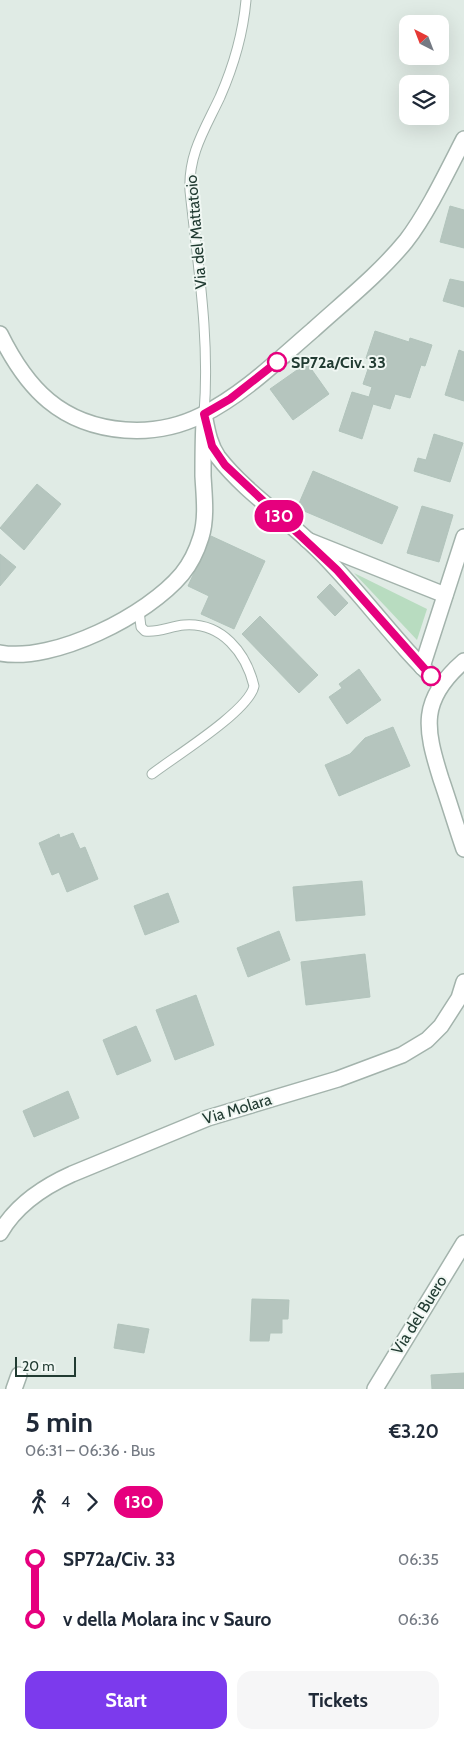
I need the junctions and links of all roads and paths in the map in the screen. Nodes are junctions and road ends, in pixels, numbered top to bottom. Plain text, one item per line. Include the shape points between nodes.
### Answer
1 (246, 0) edge
2 (464, 139) edge
3 (0, 334) edge
4 (204, 414) junction
5 (464, 538) edge
6 (307, 539) junction
7 (445, 595) junction
8 (139, 611) junction
9 (0, 653) edge
10 (464, 661) edge
11 (422, 667) junction
12 (441, 685) junction
13 (152, 774) dead end
14 (464, 849) edge
15 (464, 982) edge
16 (0, 1234) edge
17 (464, 1243) edge
18 (19, 1375) dead end
19 (14, 1389) edge
20 (375, 1389) edge

1 - 4 lane, Via del Mattatoio via 236,56 198,140 190,170 207,355
2 - 4 street via 407,240 373,276 260,376
3 - 4 street via 11,356 34,387 56,407 85,422 109,428 141,430 178,424
4 - 6 street via 210,440 219,457 254,494
4 - 8 street via 202,534 183,573
5 - 7 street
6 - 7 street
6 - 11 street
7 - 11 street
8 - 9 street via 56,648 32,653
8 - 13 lane via 141,627 145,631 184,625 213,631 246,660 254,686 253,692 232,715
10 - 12 street
11 - 12 street
12 - 14 street via 430,710 428,732
15 - 16 street, Via Molara via 448,1018 434,1034 409,1052 355,1073 208,1118 68,1176 33,1197 15,1213
17 - 20 street, Via del Buero
18 - 19 street

